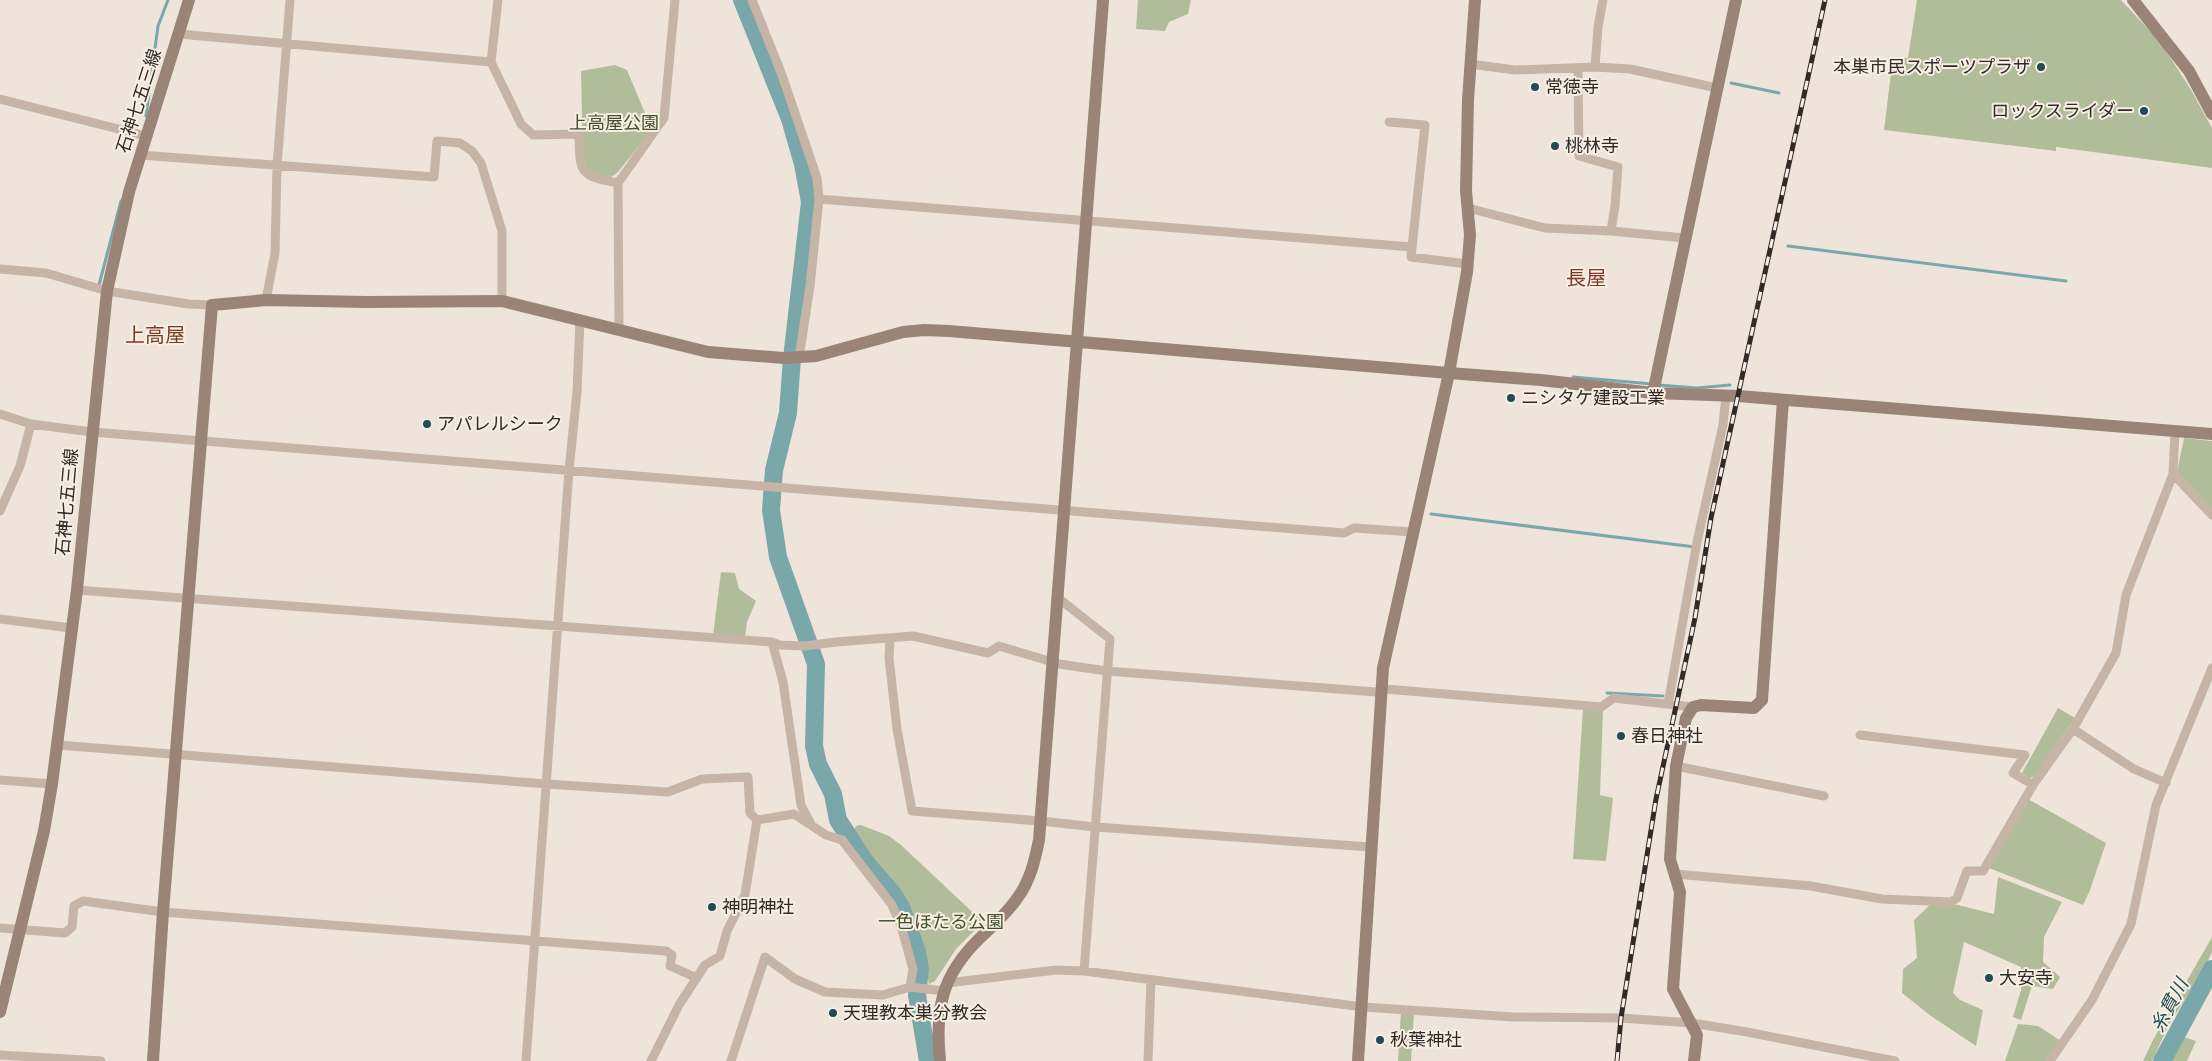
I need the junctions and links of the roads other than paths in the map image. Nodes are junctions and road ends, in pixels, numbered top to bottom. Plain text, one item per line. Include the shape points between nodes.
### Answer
1 (189, 0) edge
2 (290, 0) edge
3 (498, 0) edge
4 (675, 0) edge
5 (752, 0) edge
6 (1103, 0) edge
7 (1475, 0) edge
8 (1603, 0) edge
9 (1736, 0) edge
10 (2132, 0) edge
11 (179, 34) junction
12 (286, 44) junction
13 (491, 62) junction
14 (1470, 64) junction
15 (1595, 67) junction
16 (1578, 68) junction
17 (1717, 88) junction
18 (0, 99) edge
19 (2212, 114) edge
20 (1389, 122) dead end
21 (146, 136) junction
22 (140, 154) junction
23 (277, 166) junction
24 (618, 183) junction
25 (819, 199) junction
26 (1468, 208) junction
27 (1086, 220) junction
28 (1611, 231) junction
29 (1684, 238) junction
30 (1412, 246) junction
31 (1467, 264) junction
32 (0, 269) edge
33 (107, 292) junction
34 (266, 300) junction
35 (502, 301) junction
36 (212, 305) junction
37 (580, 320) junction
38 (619, 329) junction
39 (1076, 341) junction
40 (799, 358) junction
41 (1449, 373) junction
42 (1653, 393) junction
43 (1726, 396) junction
44 (1783, 400) junction
45 (0, 414) edge
46 (32, 424) junction
47 (2175, 431) junction
48 (92, 432) junction
49 (2212, 434) edge
50 (200, 441) junction
51 (569, 470) junction
52 (2173, 474) junction
53 (1064, 510) junction
54 (0, 511) edge
55 (2212, 515) edge
56 (1412, 532) junction
57 (77, 590) junction
58 (1058, 597) junction
59 (189, 599) junction
60 (0, 619) edge
61 (559, 626) junction
62 (71, 628) junction
63 (890, 638) junction
64 (772, 642) junction
65 (1052, 662) junction
66 (2212, 668) edge
67 (1107, 671) junction
68 (1381, 690) junction
69 (1668, 704) junction
70 (1693, 707) junction
71 (2073, 729) junction
72 (1860, 735) dead end
73 (58, 745) junction
74 (176, 755) junction
75 (1676, 766) junction
76 (0, 780) edge
77 (52, 784) junction
78 (547, 784) junction
79 (2033, 784) junction
80 (2166, 784) junction
81 (1824, 796) dead end
82 (757, 820) junction
83 (1040, 821) junction
84 (811, 824) junction
85 (1096, 827) junction
86 (1370, 847) junction
87 (1675, 874) junction
88 (163, 912) junction
89 (0, 928) edge
90 (20, 930) junction
91 (534, 940) junction
92 (1084, 971) junction
93 (697, 978) junction
94 (1151, 980) junction
95 (910, 987) junction
96 (945, 987) junction
97 (1363, 1007) junction
98 (0, 1012) edge
99 (1692, 1023) junction
100 (0, 1055) edge
101 (101, 1061) edge
102 (154, 1061) edge
103 (526, 1061) edge
104 (651, 1061) edge
105 (731, 1061) edge
106 (940, 1061) edge
107 (1148, 1061) edge
108 (1358, 1061) edge
109 (1694, 1061) edge
110 (1895, 1061) edge
111 (2050, 1061) edge

1 - 11 street, 石神七五三線
2 - 12 street
3 - 13 street
4 - 24 street via 664,118
5 - 25 street via 817,178
6 - 27 street
7 - 14 street
8 - 15 street
9 - 17 street
10 - 19 street via 2189,71
11 - 12 street
11 - 21 street, 石神七五三線
12 - 13 street
12 - 23 street
13 - 24 street via 521,124 533,135 579,134 580,166 586,174
14 - 16 street via 1514,70
14 - 26 street
15 - 16 street
15 - 17 street via 1630,70
16 - 28 street via 1580,156 1618,167
17 - 29 street
18 - 21 street
20 - 30 street via 1425,125
21 - 22 street, 石神七五三線
22 - 23 street
22 - 33 street, 石神七五三線 via 123,214
23 - 34 street via 275,252
23 - 35 street via 434,177 437,141 460,144 472,151 481,163 502,231
24 - 38 street
25 - 27 street
25 - 40 street
26 - 28 street via 1545,228
26 - 31 street
27 - 30 street
27 - 39 street
28 - 29 street
29 - 42 street
30 - 31 street via 1411,257
31 - 41 street
32 - 33 street via 46,273
33 - 36 street
33 - 48 street, 石神七五三線
34 - 35 street
34 - 36 street
35 - 37 street
36 - 50 street
37 - 38 street
37 - 51 street
38 - 40 street via 708,352
39 - 40 street via 924,330 903,332
39 - 41 street
39 - 53 street
41 - 42 street
41 - 56 street
42 - 43 street
43 - 44 street
43 - 69 street
44 - 47 street
44 - 70 street via 1762,700 1754,708 1701,704
45 - 46 street
46 - 48 street
46 - 54 street via 20,466
47 - 49 street
47 - 52 street
48 - 50 street
48 - 57 street, 石神七五三線
50 - 51 street
50 - 59 street
51 - 53 street
51 - 61 street
52 - 55 street
52 - 71 street via 2126,595 2116,653
53 - 56 street via 1344,533 1354,528
53 - 58 street
56 - 68 street
57 - 59 street
57 - 62 street, 石神七五三線
58 - 65 street
58 - 67 street via 1110,639
59 - 61 street
59 - 74 street
60 - 62 street
61 - 64 street
61 - 78 street
62 - 73 street, 石神七五三線
63 - 64 street via 805,646
63 - 65 street via 912,636 988,653 999,646
63 - 83 street via 889,658 898,729 912,811
64 - 84 street via 783,682 801,806
65 - 67 street
65 - 83 street
66 - 80 street
67 - 68 street
67 - 85 street
68 - 69 street via 1601,707 1614,698
68 - 86 street
69 - 70 street
70 - 75 street via 1686,718
71 - 79 street
71 - 80 street via 2134,769
72 - 79 street via 2025,755 2013,773
73 - 74 street
73 - 77 street, 石神七五三線
74 - 78 street
74 - 88 street
75 - 81 street
75 - 87 street via 1670,859
76 - 77 street
77 - 90 street, 石神七五三線
78 - 82 street via 668,792 702,780 748,777 750,813
78 - 91 street
79 - 87 street via 1984,871 1967,871 1957,898 1951,902 1882,899 1810,886
80 - 111 street via 2156,805 2131,924 2092,1000
82 - 84 street via 794,814
82 - 93 street via 745,895 727,931 720,956 704,965
83 - 85 street
83 - 96 street via 1034,860 1019,897 964,955
84 - 95 street via 826,835 842,840 892,905 902,926 913,969
85 - 86 street
85 - 92 street
86 - 97 street
87 - 99 street via 1680,892 1673,989
88 - 90 street via 83,901 74,906 72,927 65,933
88 - 91 street
88 - 102 street
89 - 90 street
90 - 98 street, 石神七五三線
91 - 93 street via 666,951 672,955 670,966
91 - 103 street
92 - 94 street
92 - 96 street via 1056,970
93 - 104 street via 679,1005
94 - 97 street
94 - 107 street
95 - 96 street
95 - 105 street via 883,996 825,992 795,979 765,957
96 - 106 street via 938,1012
97 - 99 street via 1513,1017 1622,1018
97 - 108 street
99 - 109 street via 1697,1035
99 - 110 street
100 - 101 street

